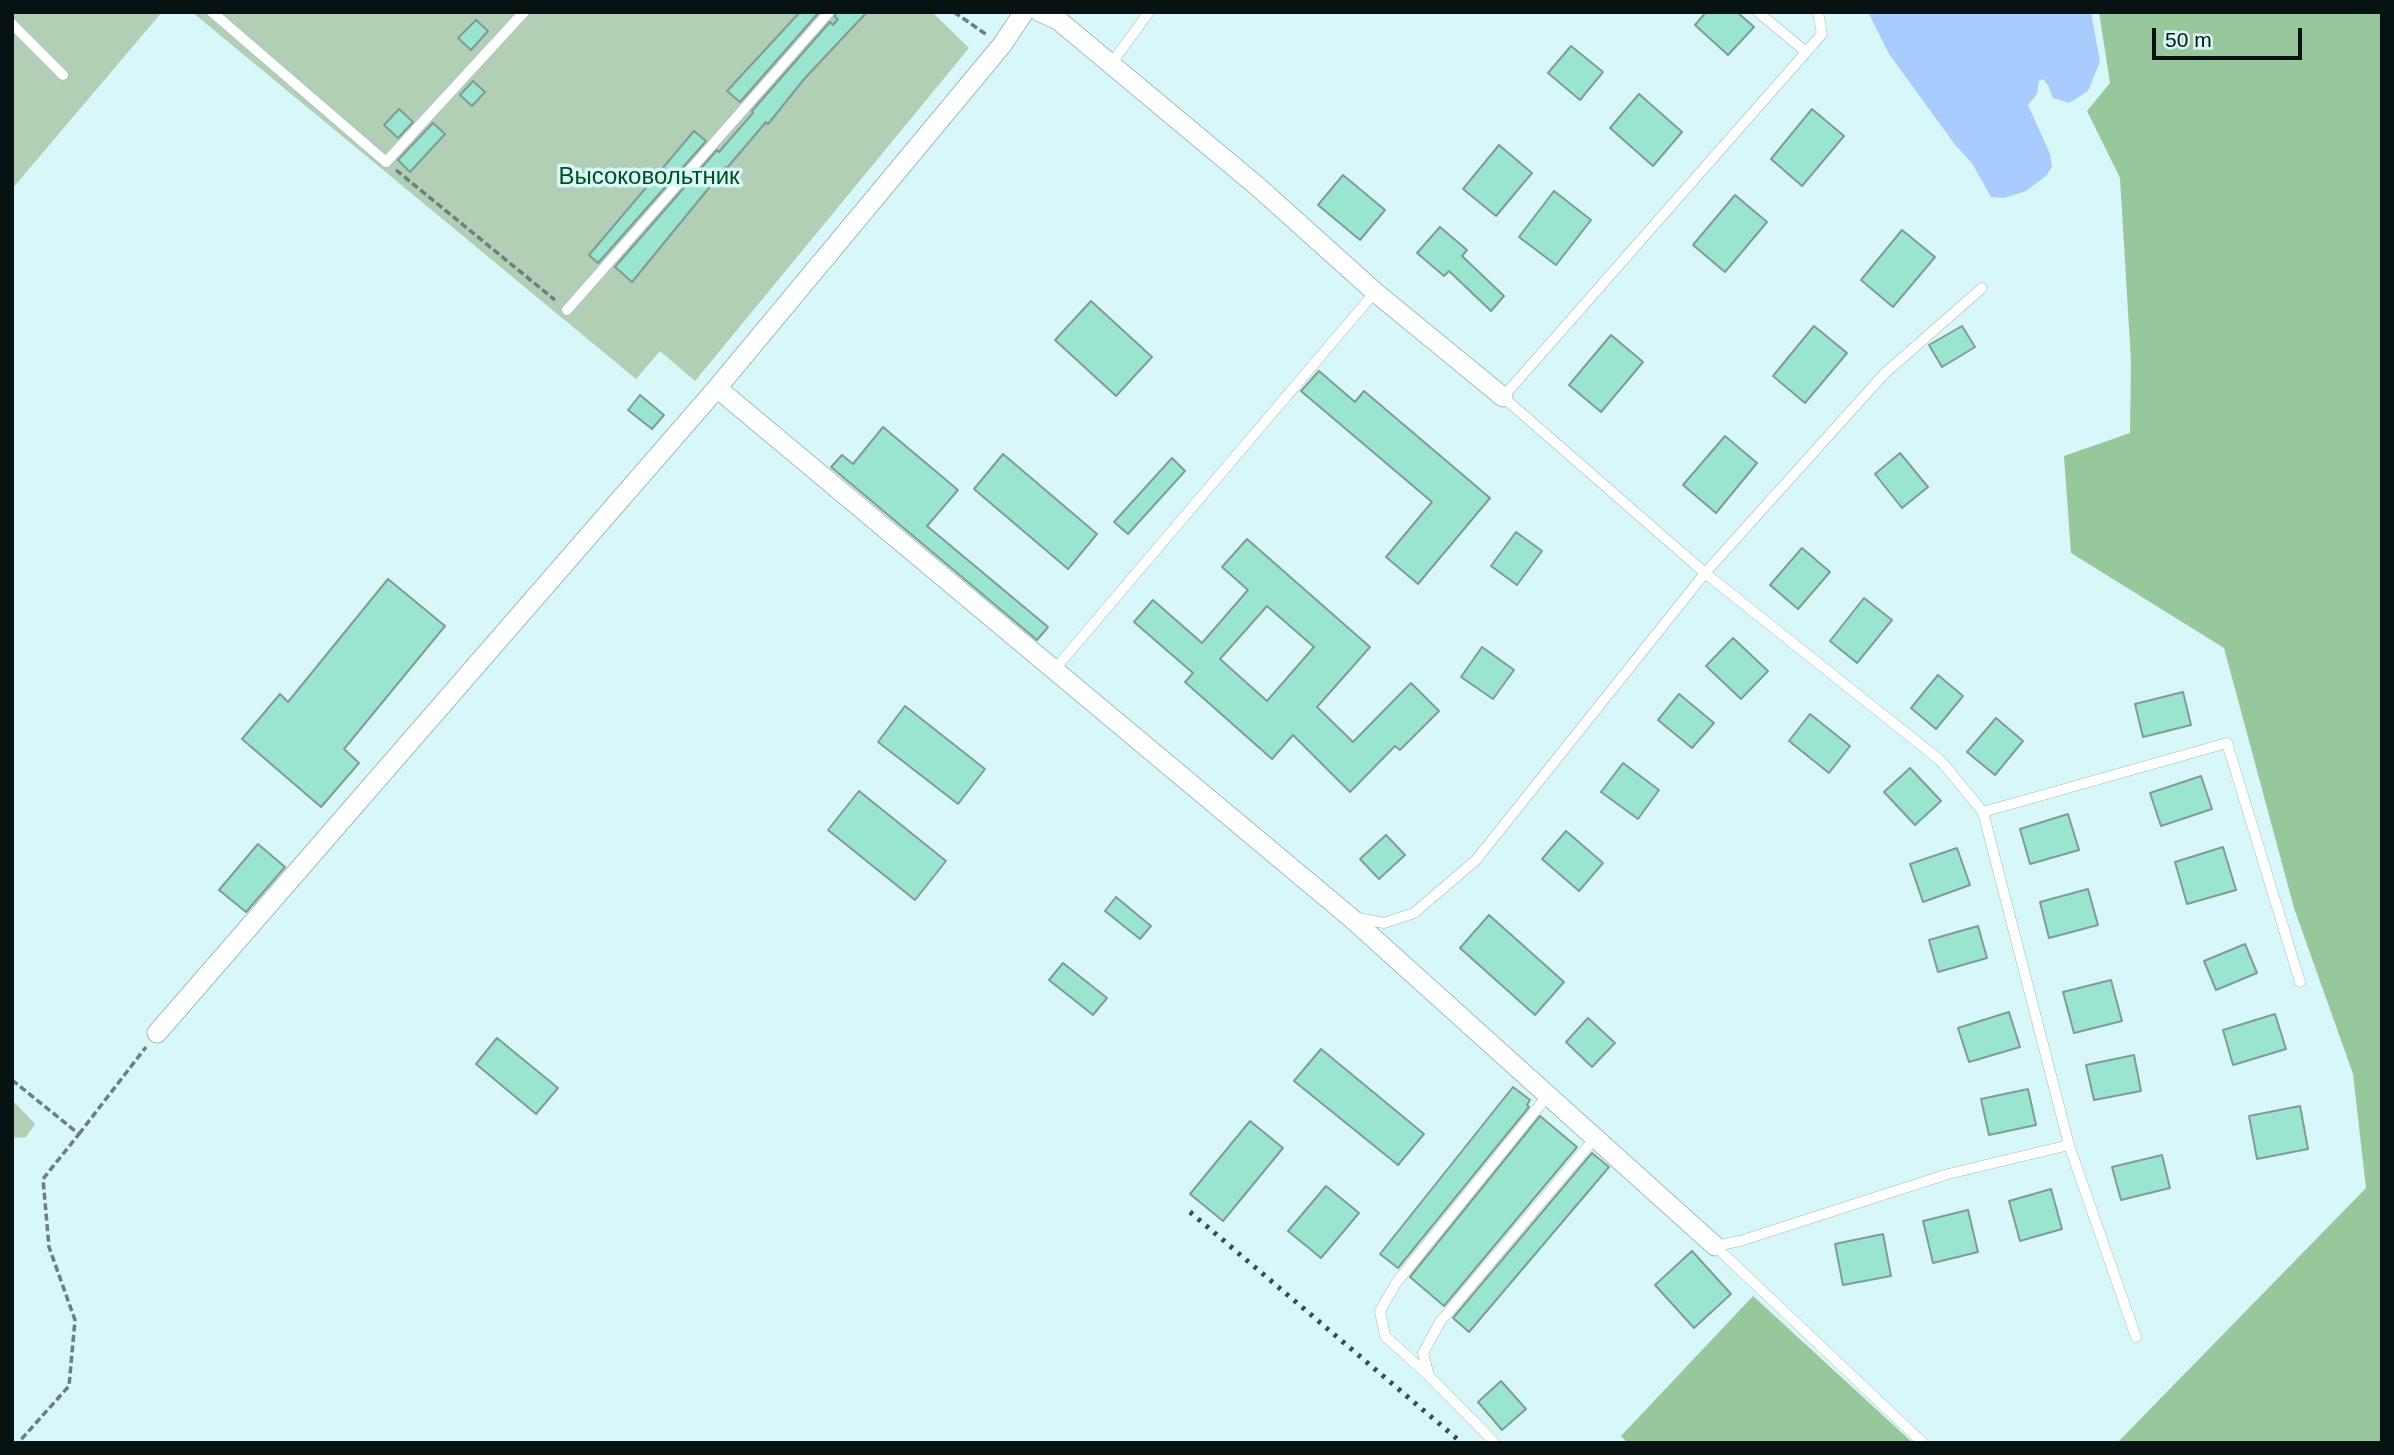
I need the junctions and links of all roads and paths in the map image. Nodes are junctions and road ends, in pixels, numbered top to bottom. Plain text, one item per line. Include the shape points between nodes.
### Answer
1 (212, 12) edge
2 (524, 12) edge
3 (829, 12) edge
4 (954, 12) edge
5 (1024, 12) edge
6 (1040, 12) edge
7 (1149, 12) edge
8 (1758, 12) edge
9 (1818, 12) edge
10 (12, 24) edge
11 (1002, 45) junction
12 (1806, 52) junction
13 (1111, 64) junction
14 (63, 75) dead end
15 (386, 162) junction
16 (1982, 288) dead end
17 (1375, 292) junction
18 (567, 310) joint
19 (717, 388) junction
20 (1503, 397) junction
21 (1705, 573) junction
22 (1054, 670) junction
23 (1983, 812) junction
24 (1350, 917) junction
25 (2300, 982) dead end
26 (157, 1033) joint
27 (12, 1080) edge
28 (1548, 1096) junction
29 (79, 1134) junction
30 (1595, 1138) junction
31 (2069, 1145) junction
32 (1715, 1246) junction
33 (2136, 1337) dead end
34 (1429, 1376) junction
35 (18, 1443) edge
36 (1495, 1443) edge
37 (1923, 1443) edge

1 - 15 lane
2 - 15 lane
3 - 18 lane
4 - 11 path
5 - 11 street
6 - 13 street via 1058,20
7 - 13 lane
8 - 12 lane
9 - 12 lane via 1822,34
10 - 14 lane
11 - 19 street
12 - 20 lane
13 - 17 street
15 - 18 path
16 - 21 lane via 1884,374
17 - 20 street
17 - 22 lane
19 - 22 street
19 - 26 street
20 - 21 lane
21 - 23 lane via 1941,761
21 - 24 lane via 1476,860 1414,913 1384,923
22 - 24 street
23 - 25 lane via 2227,743
23 - 31 lane
24 - 28 street
26 - 29 path
27 - 29 path
28 - 30 street
28 - 34 lane via 1396,1283 1380,1311 1385,1336
29 - 35 path via 43,1179 49,1247 75,1320 69,1385
30 - 32 street
30 - 34 lane via 1440,1322 1423,1353
31 - 32 lane via 1948,1174
31 - 33 lane
32 - 37 lane
34 - 36 lane

